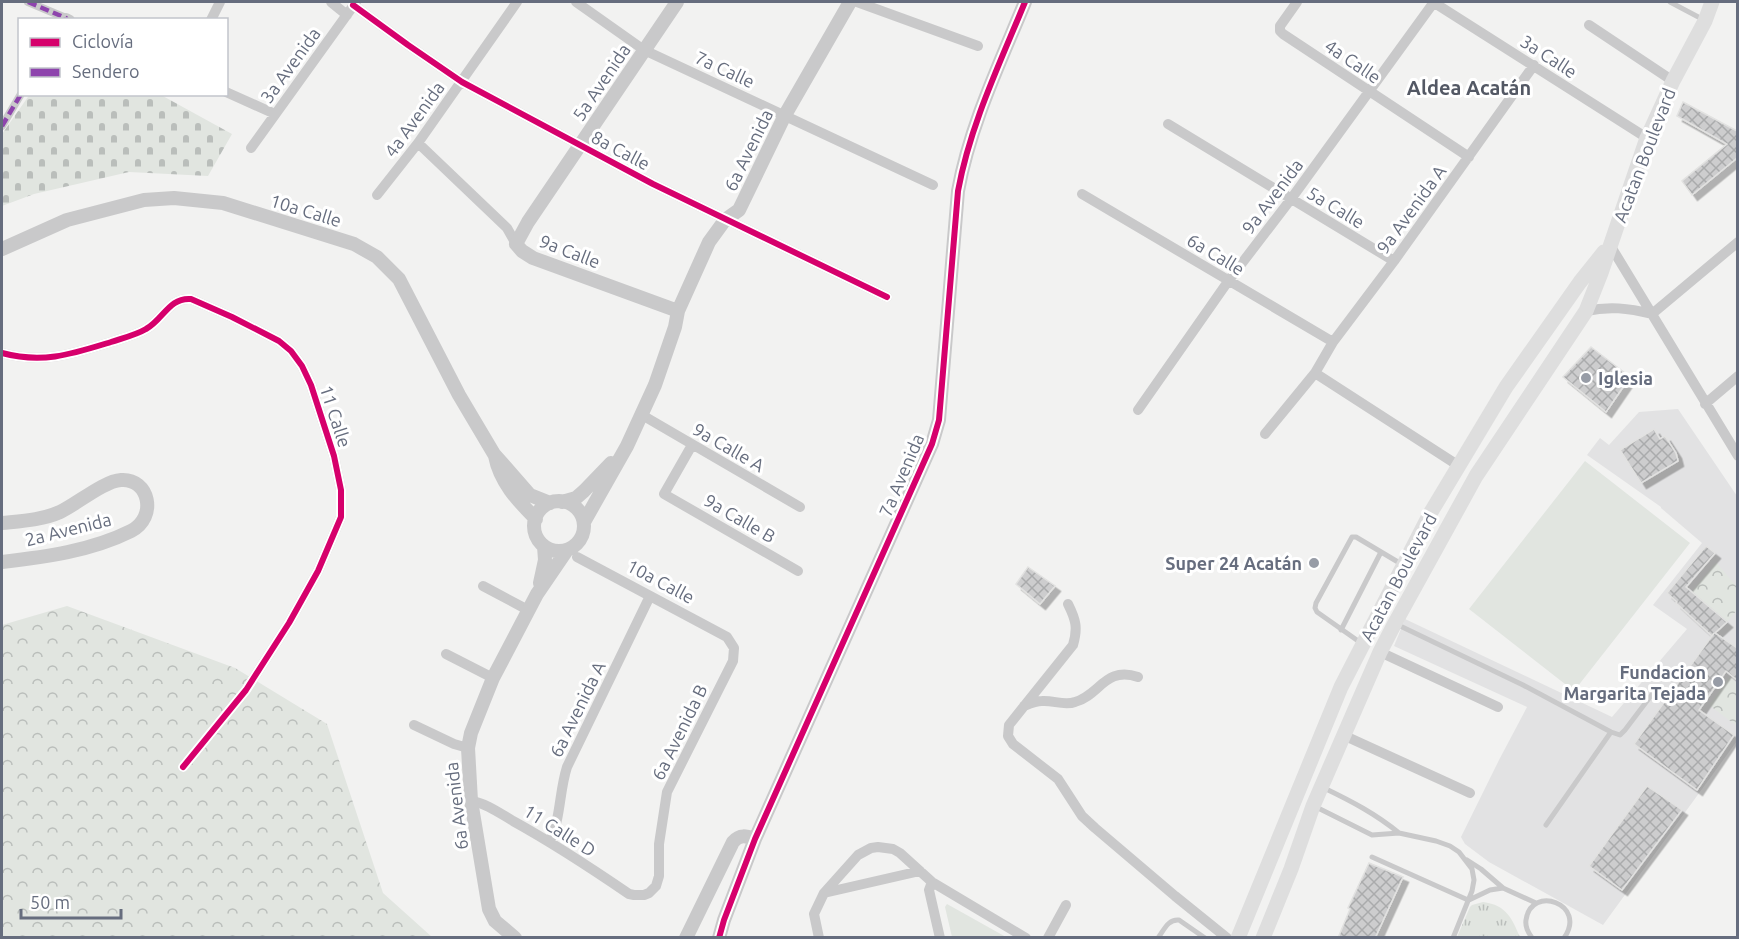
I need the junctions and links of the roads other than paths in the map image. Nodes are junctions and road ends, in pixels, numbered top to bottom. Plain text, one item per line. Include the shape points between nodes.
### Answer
1 (28, 2) edge
2 (220, 2) edge
3 (331, 2) edge
4 (517, 2) edge
5 (576, 2) edge
6 (677, 2) edge
7 (850, 2) edge
8 (857, 2) edge
9 (1025, 2) edge
10 (1297, 2) edge
11 (1434, 2) edge
12 (1670, 2) edge
13 (1712, 2) edge
14 (352, 7) edge
15 (65, 18) edge
16 (213, 18) edge
17 (1705, 21) junction
18 (1589, 25) dead end
19 (978, 46) dead end
20 (644, 50) junction
21 (1534, 65) junction
22 (1673, 81) junction
23 (462, 82) junction
24 (1369, 92) junction
25 (228, 93) edge
26 (20, 96) edge
27 (275, 114) junction
28 (785, 115) junction
29 (1168, 124) dead end
30 (2, 126) edge
31 (1647, 138) junction
32 (418, 143) junction
33 (580, 145) junction
34 (251, 148) dead end
35 (1468, 157) junction
36 (933, 185) dead end
37 (1082, 194) dead end
38 (377, 195) dead end
39 (1291, 199) junction
40 (725, 220) junction
41 (1737, 242) edge
42 (516, 244) junction
43 (1610, 245) junction
44 (2, 249) edge
45 (1394, 261) junction
46 (1596, 271) junction
47 (1229, 280) junction
48 (887, 297) dead end
49 (678, 311) junction
50 (1586, 311) junction
51 (1652, 314) junction
52 (1333, 342) junction
53 (2, 353) edge
54 (1315, 373) junction
55 (1737, 376) edge
56 (1706, 404) junction
57 (1138, 410) dead end
58 (642, 415) junction
59 (1265, 434) dead end
60 (692, 445) junction
61 (627, 446) junction
62 (494, 454) junction
63 (1737, 456) edge
64 (1459, 466) junction
65 (556, 502) junction
66 (800, 507) dead end
67 (536, 519) junction
68 (584, 522) junction
69 (2, 524) edge
70 (544, 546) junction
71 (1381, 552) junction
72 (572, 554) junction
73 (2, 562) edge
74 (1404, 566) junction
75 (798, 571) dead end
76 (483, 586) dead end
77 (537, 594) junction
78 (650, 596) junction
79 (1068, 604) dead end
80 (528, 610) junction
81 (1395, 623) junction
82 (1341, 630) junction
83 (728, 637) joint
84 (1362, 644) junction
85 (1380, 652) junction
86 (446, 654) dead end
87 (1138, 677) dead end
88 (493, 678) junction
89 (1653, 693) dead end
90 (1023, 706) junction
91 (1498, 707) dead end
92 (414, 725) dead end
93 (1611, 732) junction
94 (1343, 735) junction
95 (468, 748) junction
96 (183, 767) dead end
97 (1322, 787) junction
98 (1470, 793) dead end
99 (471, 801) junction
100 (1313, 806) junction
101 (1546, 825) dead end
102 (1400, 833) junction
103 (755, 839) junction
104 (550, 842) junction
105 (1372, 857) dead end
106 (1466, 860) junction
107 (920, 871) junction
108 (932, 882) junction
109 (1503, 888) junction
110 (824, 893) junction
111 (629, 894) joint
112 (1468, 900) junction
113 (1536, 903) junction
114 (1066, 904) dead end
115 (514, 938) edge
116 (686, 938) edge
117 (719, 938) edge
118 (819, 938) edge
119 (940, 938) edge
120 (1026, 938) edge
121 (1048, 938) edge
122 (1158, 938) edge
123 (1205, 938) edge
124 (1227, 938) edge
125 (1238, 938) edge
126 (1263, 938) edge
127 (1454, 938) edge
128 (1532, 938) edge
129 (1564, 938) edge

1 - 15 street
2 - 16 street
3 - 14 street, 8a Calle
4 - 23 street, 4a Avenida
5 - 20 street, 7a Calle
6 - 20 street, 5a Avenida
7 - 28 street, 6a Avenida
8 - 19 street
9 - 103 street, 7a Avenida via 962,166 939,420 932,444
10 - 24 street, 4a Calle via 1280,31
11 - 21 street, 3a Calle
11 - 24 street, 9a Avenida
12 - 17 lane
13 - 17 main road, Acatan Boulevard
14 - 23 street, 8a Calle
14 - 27 street, 3a Avenida
17 - 22 main road, Acatan Boulevard
18 - 22 street
20 - 28 street, 7a Calle
20 - 33 street, 5a Avenida
21 - 31 street, 3a Calle
21 - 35 street, 9a Avenida A
22 - 31 main road, Acatan Boulevard
23 - 32 street, 4a Avenida
23 - 33 street, 8a Calle
24 - 35 street, 4a Calle
24 - 39 street, 9a Avenida
25 - 27 street
26 - 30 street
27 - 34 street, 3a Avenida
28 - 36 street, 7a Calle
28 - 40 street, 6a Avenida via 739,210
29 - 39 street, 5a Calle
31 - 43 main road, Acatan Boulevard
32 - 38 street, 4a Avenida
32 - 42 street, 9a Calle via 507,228
33 - 40 street, 8a Calle
33 - 42 street, 5a Avenida
35 - 45 street, 9a Avenida A
37 - 47 street, 6a Calle
39 - 45 street, 5a Calle
39 - 47 street, 9a Avenida
40 - 48 street, 8a Calle
40 - 49 street, 6a Avenida via 709,242
41 - 51 street
42 - 49 street, 9a Calle via 533,258
43 - 46 main road, Acatan Boulevard
43 - 51 street
44 - 62 street, 10a Calle via 76,217 144,200 174,198 223,203 354,244 377,257 399,279
45 - 52 street, 9a Avenida A
46 - 50 main road, Acatan Boulevard
46 - 64 main road, Acatan Boulevard via 1580,282 1506,387
47 - 52 street, 6a Calle
47 - 57 street, 9a Avenida
49 - 58 street, 6a Avenida via 667,353
50 - 51 street via 1611,307
50 - 81 main road, Acatan Boulevard via 1476,476
51 - 56 street
52 - 54 street, 9a Avenida A
53 - 96 street, 11 Calle via 46,359 75,354 140,332 154,324 176,301 186,298 279,341 303,366 334,456 341,490 341,517 290,623 246,690
54 - 59 street
54 - 64 street
55 - 56 street
56 - 63 street
58 - 60 street, 9a Calle A
58 - 61 street, 6a Avenida
60 - 66 street, 9a Calle A
60 - 75 street, 9a Calle B via 664,494
61 - 65 street, 6a Avenida via 576,498
61 - 68 street, 6a Avenida
62 - 65 street, 10a Calle via 530,495
62 - 67 street, 10a Calle via 507,486
64 - 74 main road, Acatan Boulevard
65 - 67 street via 544,507
65 - 68 street via 577,508
67 - 70 street via 536,534
68 - 72 street
69 - 73 street, 2a Avenida via 57,513 119,480 132,482 143,492 147,503 140,525 114,538
70 - 72 street
70 - 77 street, 6a Avenida via 546,560
71 - 74 lane
71 - 82 lane
71 - 82 lane via 1352,537 1316,603 1317,612
72 - 77 street, 6a Avenida
72 - 78 street, 10a Calle
74 - 84 main road, Acatan Boulevard
76 - 80 street
77 - 80 street, 6a Avenida
78 - 83 street, 10a Calle
78 - 104 street, 6a Avenida A via 567,766 556,829
79 - 90 street via 1077,634 1073,645
80 - 88 street, 6a Avenida
81 - 85 main road, Acatan Boulevard
81 - 93 lane
82 - 84 lane
83 - 111 street, 6a Avenida B via 734,657 667,792 658,844 658,881 644,895
84 - 125 main road, Acatan Boulevard
85 - 91 street
85 - 94 main road, Acatan Boulevard
86 - 88 street
87 - 90 street via 1118,675 1078,702 1041,701
88 - 95 street, 6a Avenida
89 - 93 lane via 1620,735
90 - 124 street via 1009,725 1008,736 1013,744 1058,779 1082,816 1095,828
92 - 95 street
93 - 101 lane
94 - 97 main road, Acatan Boulevard
94 - 98 street
95 - 99 street, 6a Avenida
97 - 100 main road, Acatan Boulevard
97 - 102 lane via 1382,818
99 - 104 street, 11 Calle D
99 - 115 street, 6a Avenida via 491,915
100 - 102 lane via 1372,835
100 - 126 main road, Acatan Boulevard
102 - 106 lane via 1450,846
103 - 116 street via 742,836 733,842
103 - 117 street, 7a Avenida
104 - 111 street, 11 Calle D
105 - 112 lane
106 - 109 lane
106 - 112 lane via 1474,880
107 - 108 street
107 - 110 street
107 - 110 street via 893,849 871,848 858,855
108 - 119 street via 929,890
108 - 120 street
109 - 112 lane
109 - 113 lane
110 - 118 street via 814,914
112 - 127 lane
113 - 128 lane via 1526,917
113 - 129 lane via 1551,900 1565,908 1570,923
114 - 121 street
122 - 123 lane via 1174,919

